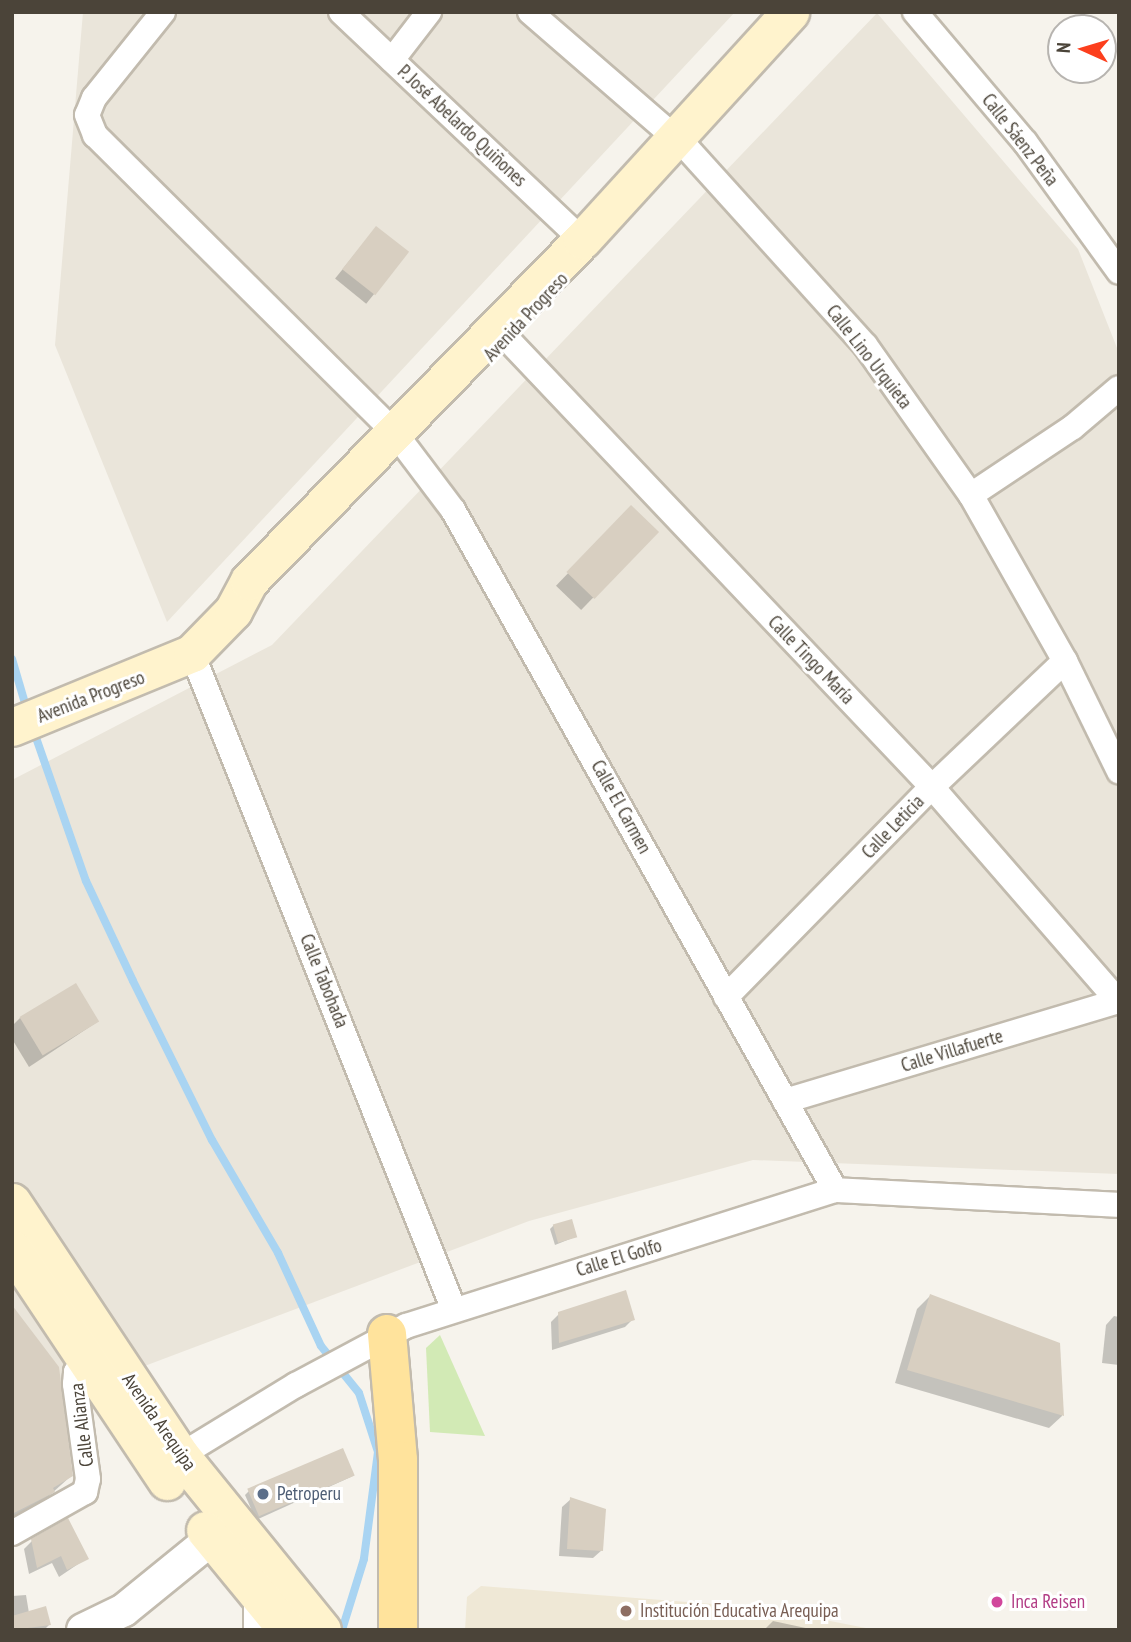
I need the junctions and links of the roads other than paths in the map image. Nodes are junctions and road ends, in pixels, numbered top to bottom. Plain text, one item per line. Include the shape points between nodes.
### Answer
1 (163, 12) edge
2 (341, 12) edge
3 (429, 12) edge
4 (530, 12) edge
5 (790, 12) edge
6 (810, 12) edge
7 (915, 12) edge
8 (392, 60) junction
9 (680, 142) junction
10 (582, 240) junction
11 (1119, 272) edge
12 (499, 333) junction
13 (1119, 388) edge
14 (402, 441) junction
15 (971, 495) junction
16 (191, 653) junction
17 (1065, 661) junction
18 (12, 727) edge
19 (1119, 771) edge
20 (932, 787) junction
21 (726, 997) junction
22 (1119, 1001) edge
23 (785, 1101) junction
24 (835, 1190) junction
25 (12, 1202) edge
26 (1119, 1205) edge
27 (12, 1249) edge
28 (454, 1310) junction
29 (387, 1334) junction
30 (85, 1360) junction
31 (169, 1462) junction
32 (220, 1530) junction
33 (12, 1533) edge
34 (256, 1593) junction
35 (83, 1630) edge
36 (256, 1630) edge
37 (287, 1630) edge
38 (322, 1630) edge
39 (398, 1630) edge

1 - 14 street, Calle El Carmen via 94,98 87,115 95,135
2 - 8 street, P. José Abelardo Quiñones
3 - 8 street
4 - 9 street, Calle Lino Urquieta
5 - 9 main road, Avenida Progreso
6 - 9 main road, Avenida Progreso
7 - 11 street, Calle Sáenz Peña via 1025,142
8 - 10 street, P. José Abelardo Quiñones
9 - 10 main road, Avenida Progreso
9 - 12 main road, Avenida Progreso
9 - 15 street, Calle Lino Urquieta via 865,345
10 - 12 main road, Avenida Progreso
12 - 14 main road, Avenida Progreso
12 - 20 street, Calle Tingo María
13 - 15 street via 1073,427
14 - 16 main road, Avenida Progreso via 261,597 233,611
14 - 21 street, Calle El Carmen via 453,510
15 - 17 street, Calle Lino Urquieta
16 - 18 main road, Avenida Progreso
16 - 28 street, Calle Tabohada
17 - 19 street, Calle Lino Urquieta
17 - 20 street, Calle Leticia
20 - 21 street, Calle Leticia
20 - 22 street, Calle Tingo María
21 - 23 street, Calle El Carmen
22 - 23 street, Calle Villafuerte
23 - 24 street, Calle El Carmen
24 - 26 street, Calle El Golfo
24 - 28 street, Calle El Golfo
25 - 31 main road, Avenida Arequipa
27 - 30 main road, Avenida Arequipa
28 - 29 street, Calle El Golfo
29 - 31 street, Calle El Golfo
29 - 39 main road via 398,1461
30 - 31 main road, Avenida Arequipa
30 - 33 street, Calle Alianza via 76,1372 75,1384 88,1479 85,1492
31 - 32 main road, Avenida Arequipa
32 - 34 main road, Avenida Arequipa
32 - 35 street via 124,1611
32 - 38 main road, Avenida Arequipa
34 - 36 street
34 - 37 main road, Avenida Arequipa

